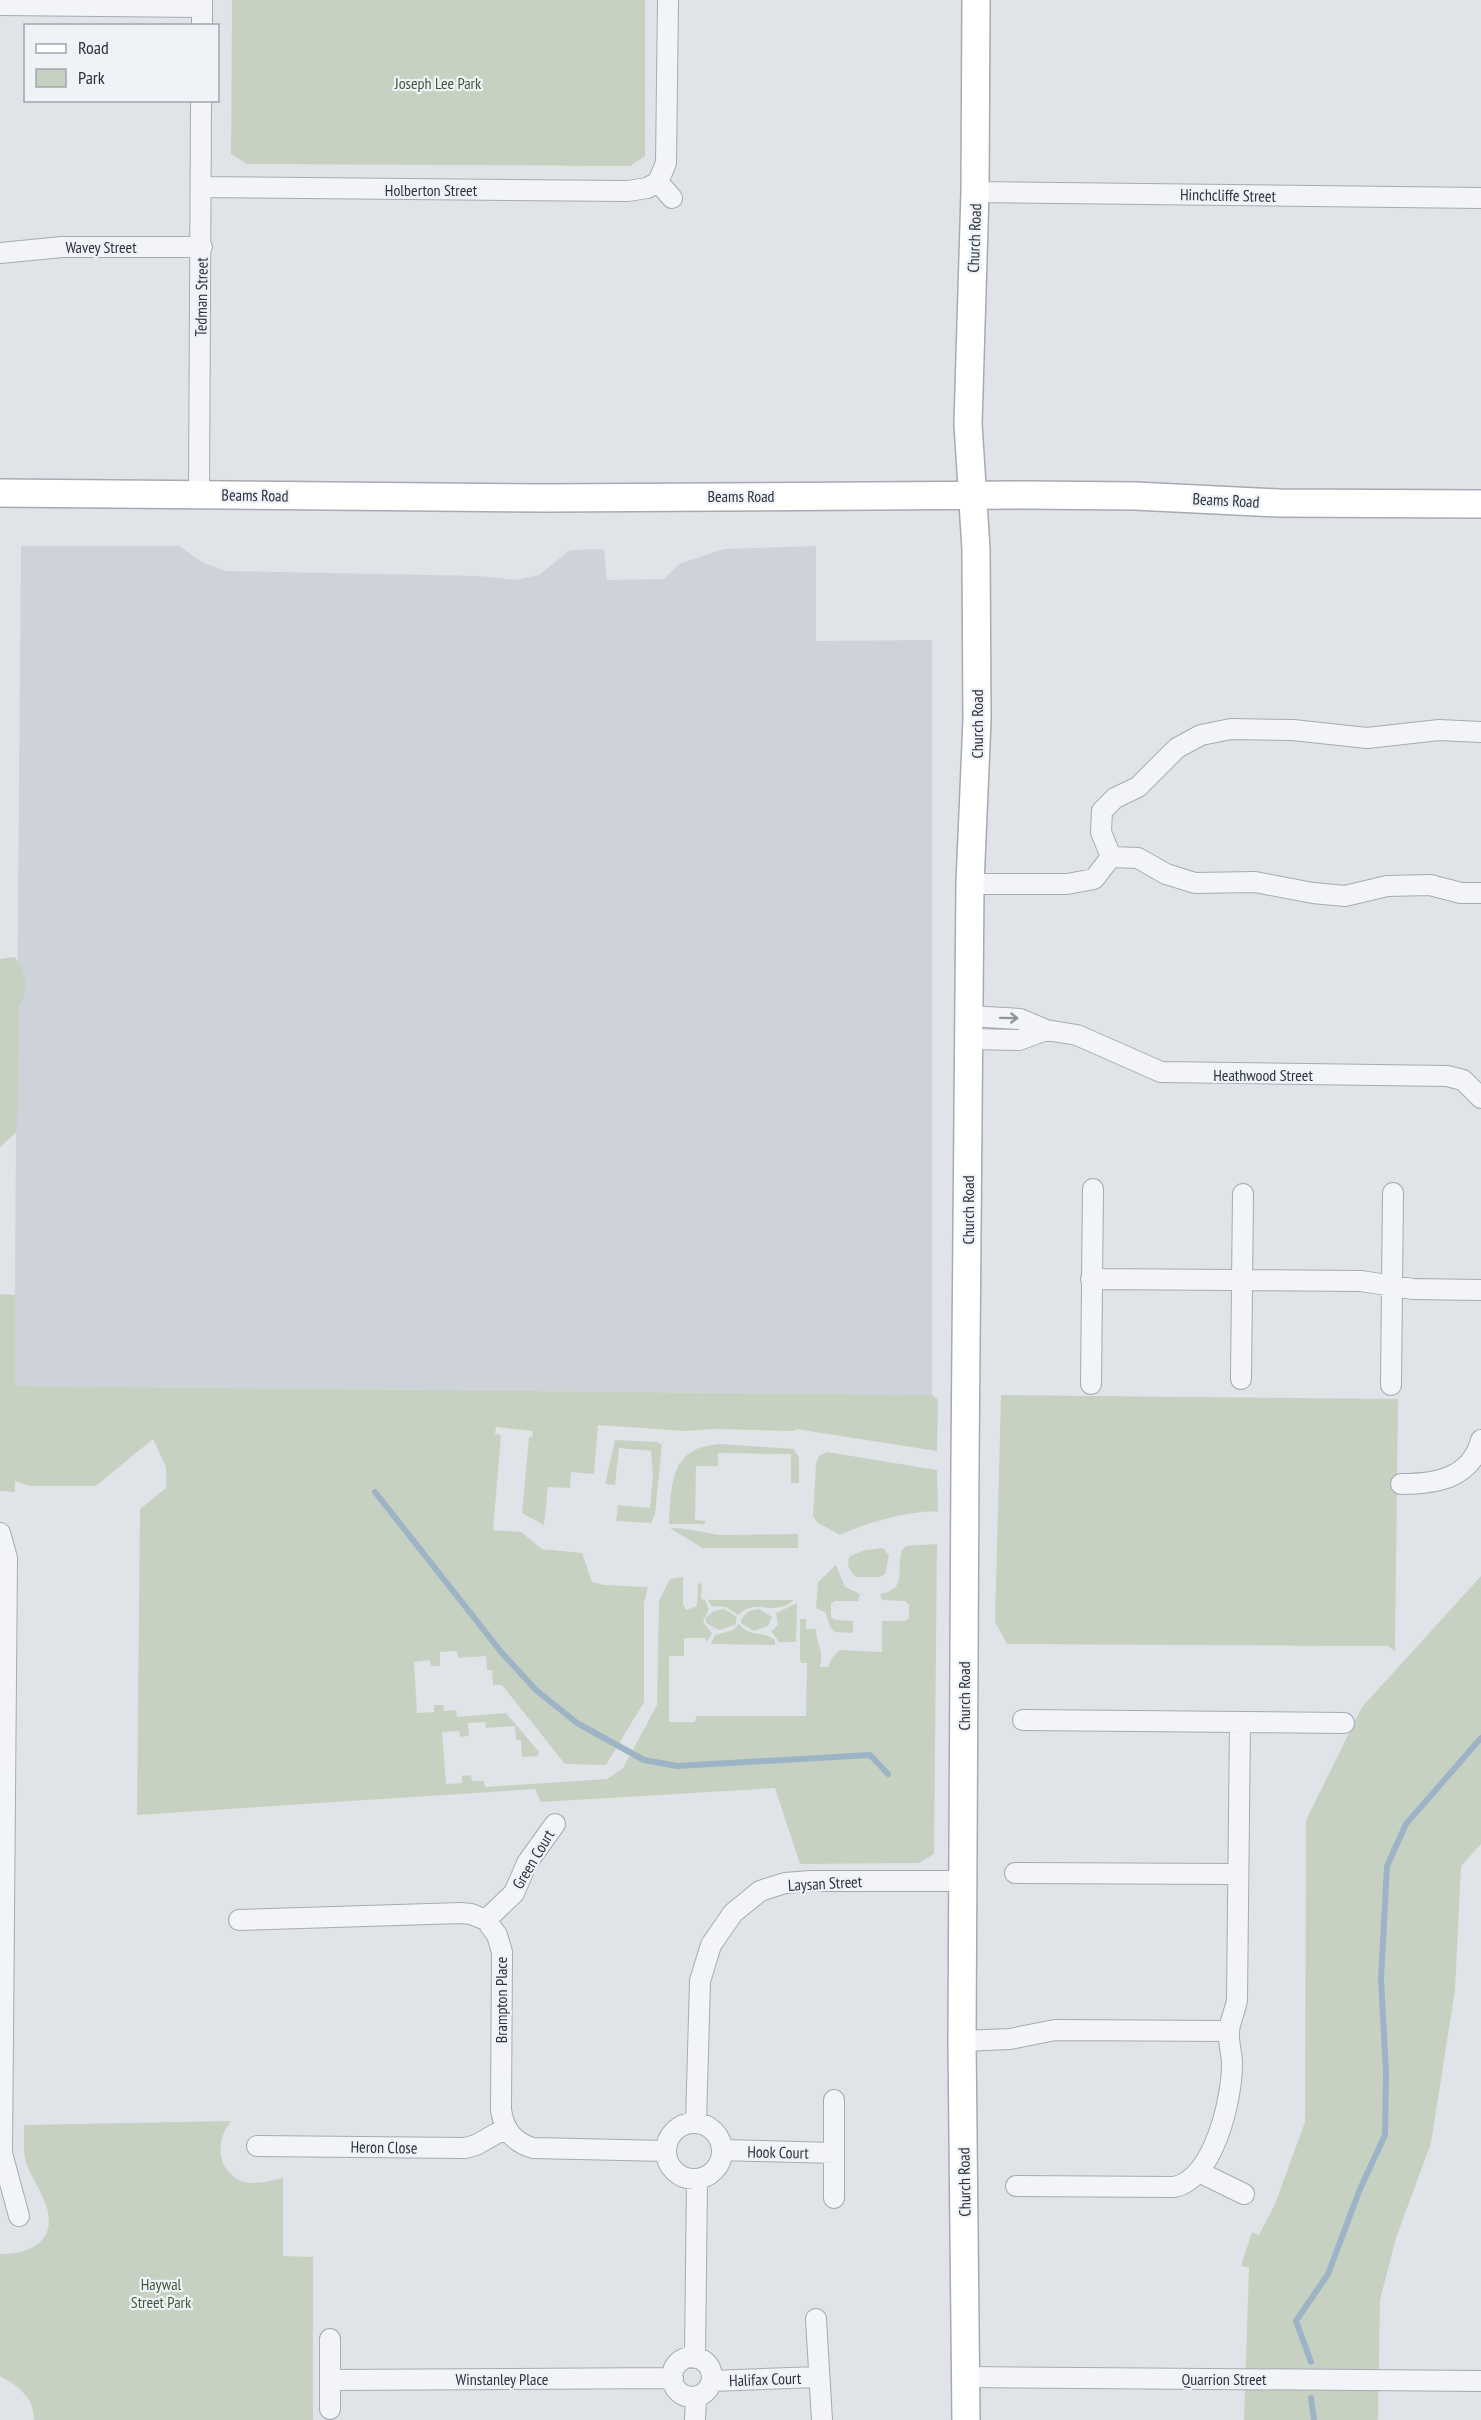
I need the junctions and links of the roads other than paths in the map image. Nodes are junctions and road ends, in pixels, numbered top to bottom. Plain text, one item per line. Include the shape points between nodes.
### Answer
1 (668, 0) edge
2 (976, 0) edge
3 (0, 5) edge
4 (202, 11) edge
5 (201, 102) edge
6 (658, 182) junction
7 (201, 188) junction
8 (975, 192) junction
9 (672, 198) dead end
10 (1481, 198) edge
11 (202, 247) junction
12 (0, 253) edge
13 (0, 493) edge
14 (199, 494) junction
15 (972, 495) junction
16 (1481, 504) edge
17 (1481, 732) edge
18 (1111, 857) junction
19 (970, 884) junction
20 (1481, 893) edge
21 (969, 1028) junction
22 (1480, 1094) edge
23 (1093, 1189) dead end
24 (1393, 1193) dead end
25 (1243, 1194) dead end
26 (1091, 1279) junction
27 (1242, 1280) junction
28 (1392, 1285) junction
29 (1481, 1290) edge
30 (1241, 1379) dead end
31 (1091, 1384) dead end
32 (1391, 1385) dead end
33 (1481, 1440) edge
34 (1401, 1484) dead end
35 (0, 1533) edge
36 (1023, 1720) dead end
37 (1240, 1722) junction
38 (1344, 1723) dead end
39 (555, 1824) dead end
40 (1015, 1873) dead end
41 (1237, 1874) junction
42 (964, 1881) junction
43 (239, 1920) dead end
44 (486, 1920) junction
45 (2, 1930) edge
46 (1229, 2031) junction
47 (962, 2041) junction
48 (834, 2100) dead end
49 (696, 2123) junction
50 (506, 2128) junction
51 (1, 2145) edge
52 (257, 2146) dead end
53 (722, 2150) junction
54 (666, 2151) junction
55 (834, 2153) junction
56 (1199, 2172) junction
57 (697, 2178) junction
58 (1016, 2186) dead end
59 (1244, 2194) dead end
60 (834, 2198) dead end
61 (19, 2216) dead end
62 (816, 2319) dead end
63 (330, 2339) dead end
64 (695, 2358) junction
65 (818, 2376) junction
66 (966, 2377) junction
67 (673, 2378) junction
68 (331, 2380) junction
69 (712, 2381) junction
70 (1481, 2381) edge
71 (696, 2397) junction
72 (330, 2409) dead end
73 (695, 2420) edge
74 (822, 2420) edge
75 (966, 2420) edge

1 - 6 street via 666,163
2 - 8 street, Church Road
3 - 4 street
5 - 7 street, Tedman Street
6 - 7 street, Holberton Street via 628,191
6 - 9 street
7 - 11 street, Tedman Street
8 - 10 street, Hinchcliffe Street
8 - 15 street, Church Road via 968,424
11 - 12 street, Wavey Street via 62,247
11 - 14 street, Tedman Street
13 - 14 street, Beams Road
14 - 15 street, Beams Road via 545,498
15 - 16 street, Beams Road
15 - 19 street, Church Road via 976,549 976,760
17 - 18 street via 1439,730 1367,738 1293,730 1231,729 1201,735 1177,748 1138,787 1114,798 1102,811 1101,832
18 - 19 street via 1094,879 1067,884
18 - 20 street via 1138,858 1166,874 1195,883 1255,882 1345,896 1387,886 1430,885 1461,893
19 - 21 street, Church Road
21 - 22 street, Heathwood Street via 1019,1040 1047,1030 1077,1035 1161,1072 1447,1076 1463,1080
21 - 42 street, Church Road
23 - 26 street
24 - 28 street
25 - 27 street
26 - 27 street
26 - 31 street
27 - 28 street
27 - 30 street
28 - 29 street
28 - 32 street
33 - 34 street via 1474,1456 1455,1475 1435,1483
35 - 45 street via 7,1558
36 - 37 street
37 - 38 street
37 - 41 street
39 - 44 street, Green Court via 534,1852 514,1893
40 - 41 street
41 - 46 street via 1237,2000
42 - 47 street, Church Road
42 - 49 street, Laysan Street via 785,1883 760,1891 733,1913 711,1945 700,1981
43 - 44 street via 461,1913
44 - 50 street, Brampton Place via 497,1935 502,1952 501,2101
45 - 51 street
46 - 47 street via 1047,2030 1010,2039
46 - 56 street via 1232,2065 1228,2108
47 - 66 street, Church Road
48 - 55 street
49 - 53 street via 705,2124 718,2134
49 - 54 street via 679,2127
50 - 52 street, Heron Close via 465,2148
50 - 54 street via 516,2141 533,2148
51 - 61 street
53 - 55 street, Hook Court
53 - 57 street via 718,2166
54 - 57 street via 672,2168
55 - 60 street
56 - 58 street via 1174,2187
56 - 59 street
57 - 64 street
62 - 65 street, Halifax Court
63 - 68 street
64 - 67 street via 679,2363
64 - 69 street via 710,2368
65 - 69 street, Halifax Court
65 - 74 street, Halifax Court
66 - 70 street, Quarrion Street
66 - 75 street, Church Road
67 - 68 street, Winstanley Place
67 - 71 street via 677,2390
68 - 72 street
69 - 71 street
71 - 73 street

